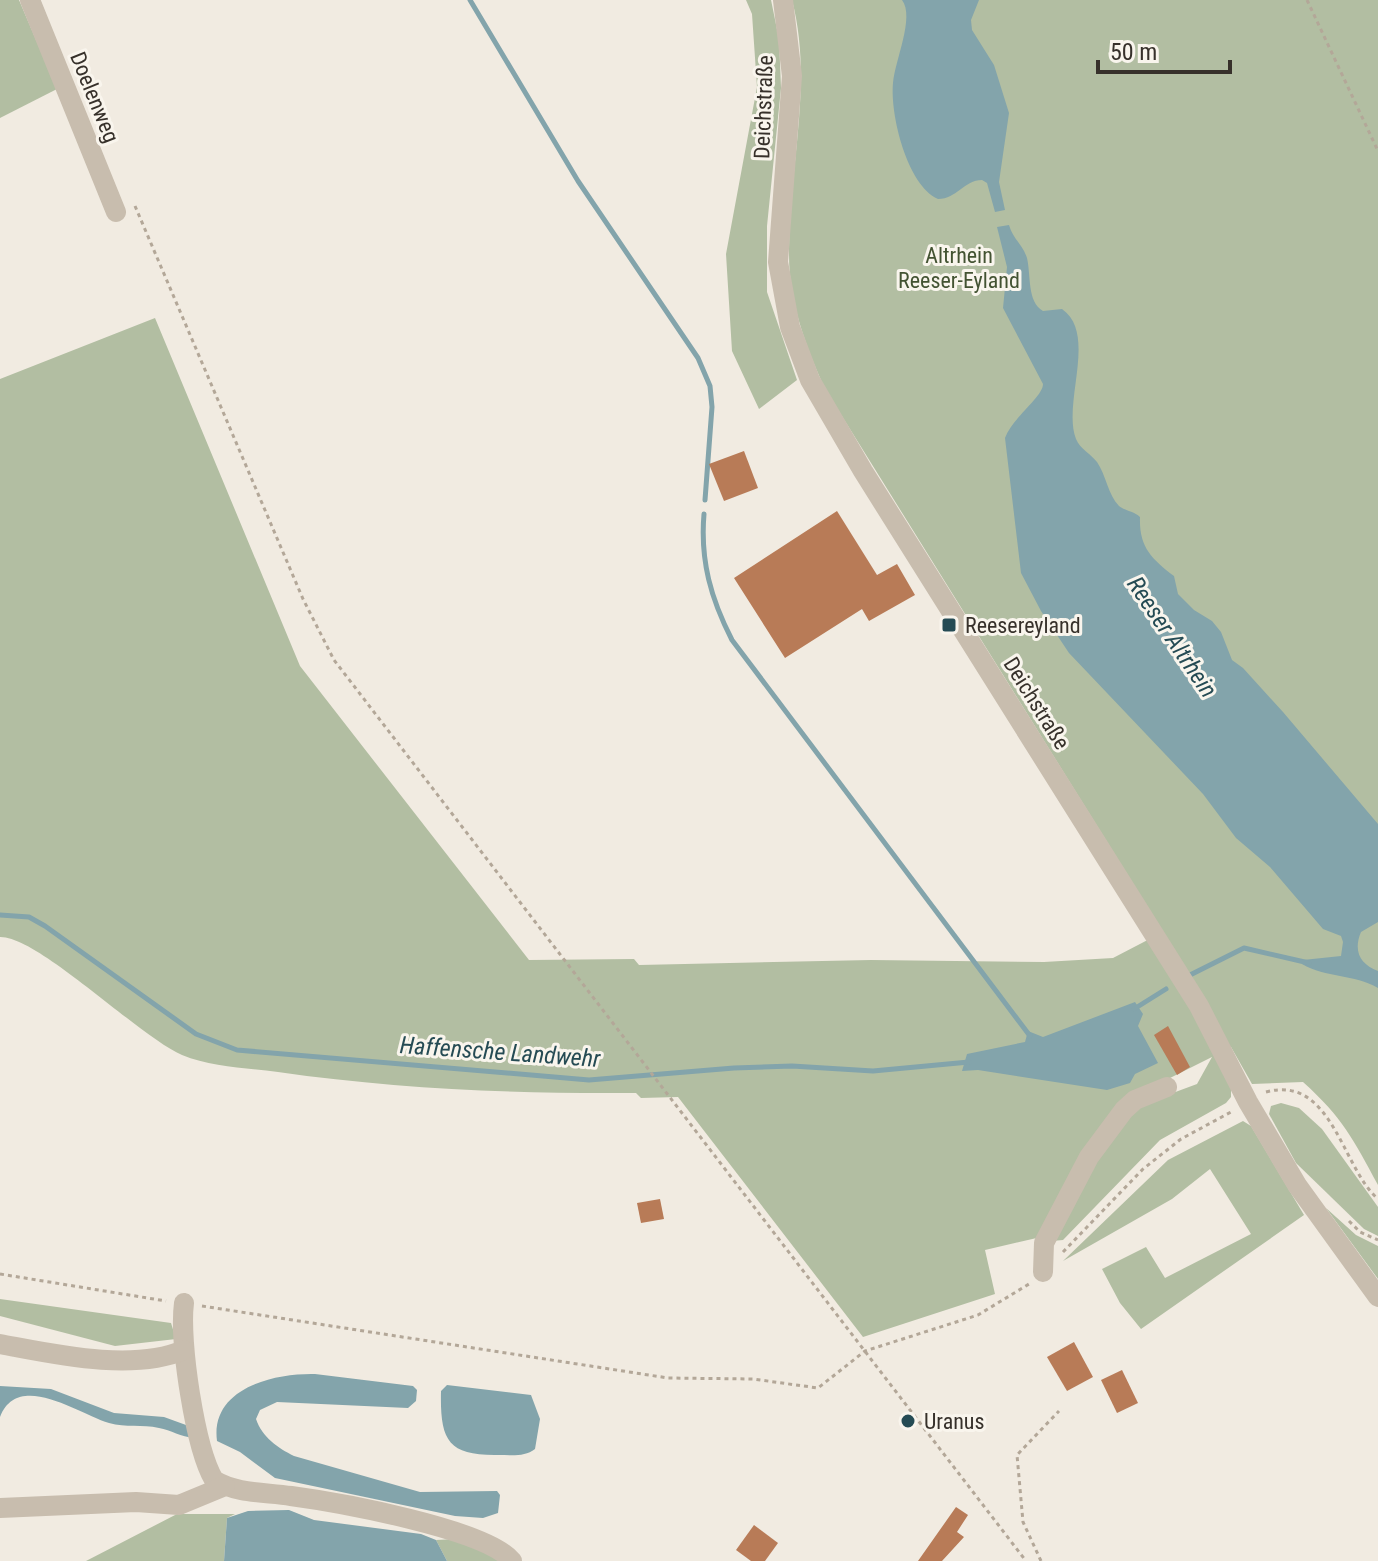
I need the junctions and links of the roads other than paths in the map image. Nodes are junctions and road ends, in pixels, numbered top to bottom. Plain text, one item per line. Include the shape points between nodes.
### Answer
1 (30, 0) edge
2 (783, 0) edge
3 (126, 210) road end
4 (1167, 1087) dead end
5 (1043, 1272) road end
6 (1378, 1297) edge
7 (184, 1303) road end
8 (0, 1344) edge
9 (184, 1350) junction
10 (225, 1486) junction
11 (0, 1508) edge
12 (512, 1561) edge

1 - 3 street, Doelenweg
2 - 6 street, Deichstraße via 792,76 778,262 790,327 810,380 1199,1006 1248,1102 1312,1208
4 - 5 street via 1135,1100 1089,1157 1044,1243
7 - 9 street
8 - 9 street via 81,1358 165,1358
9 - 10 street via 207,1467
10 - 11 street via 179,1505
10 - 12 street via 457,1533 488,1543

